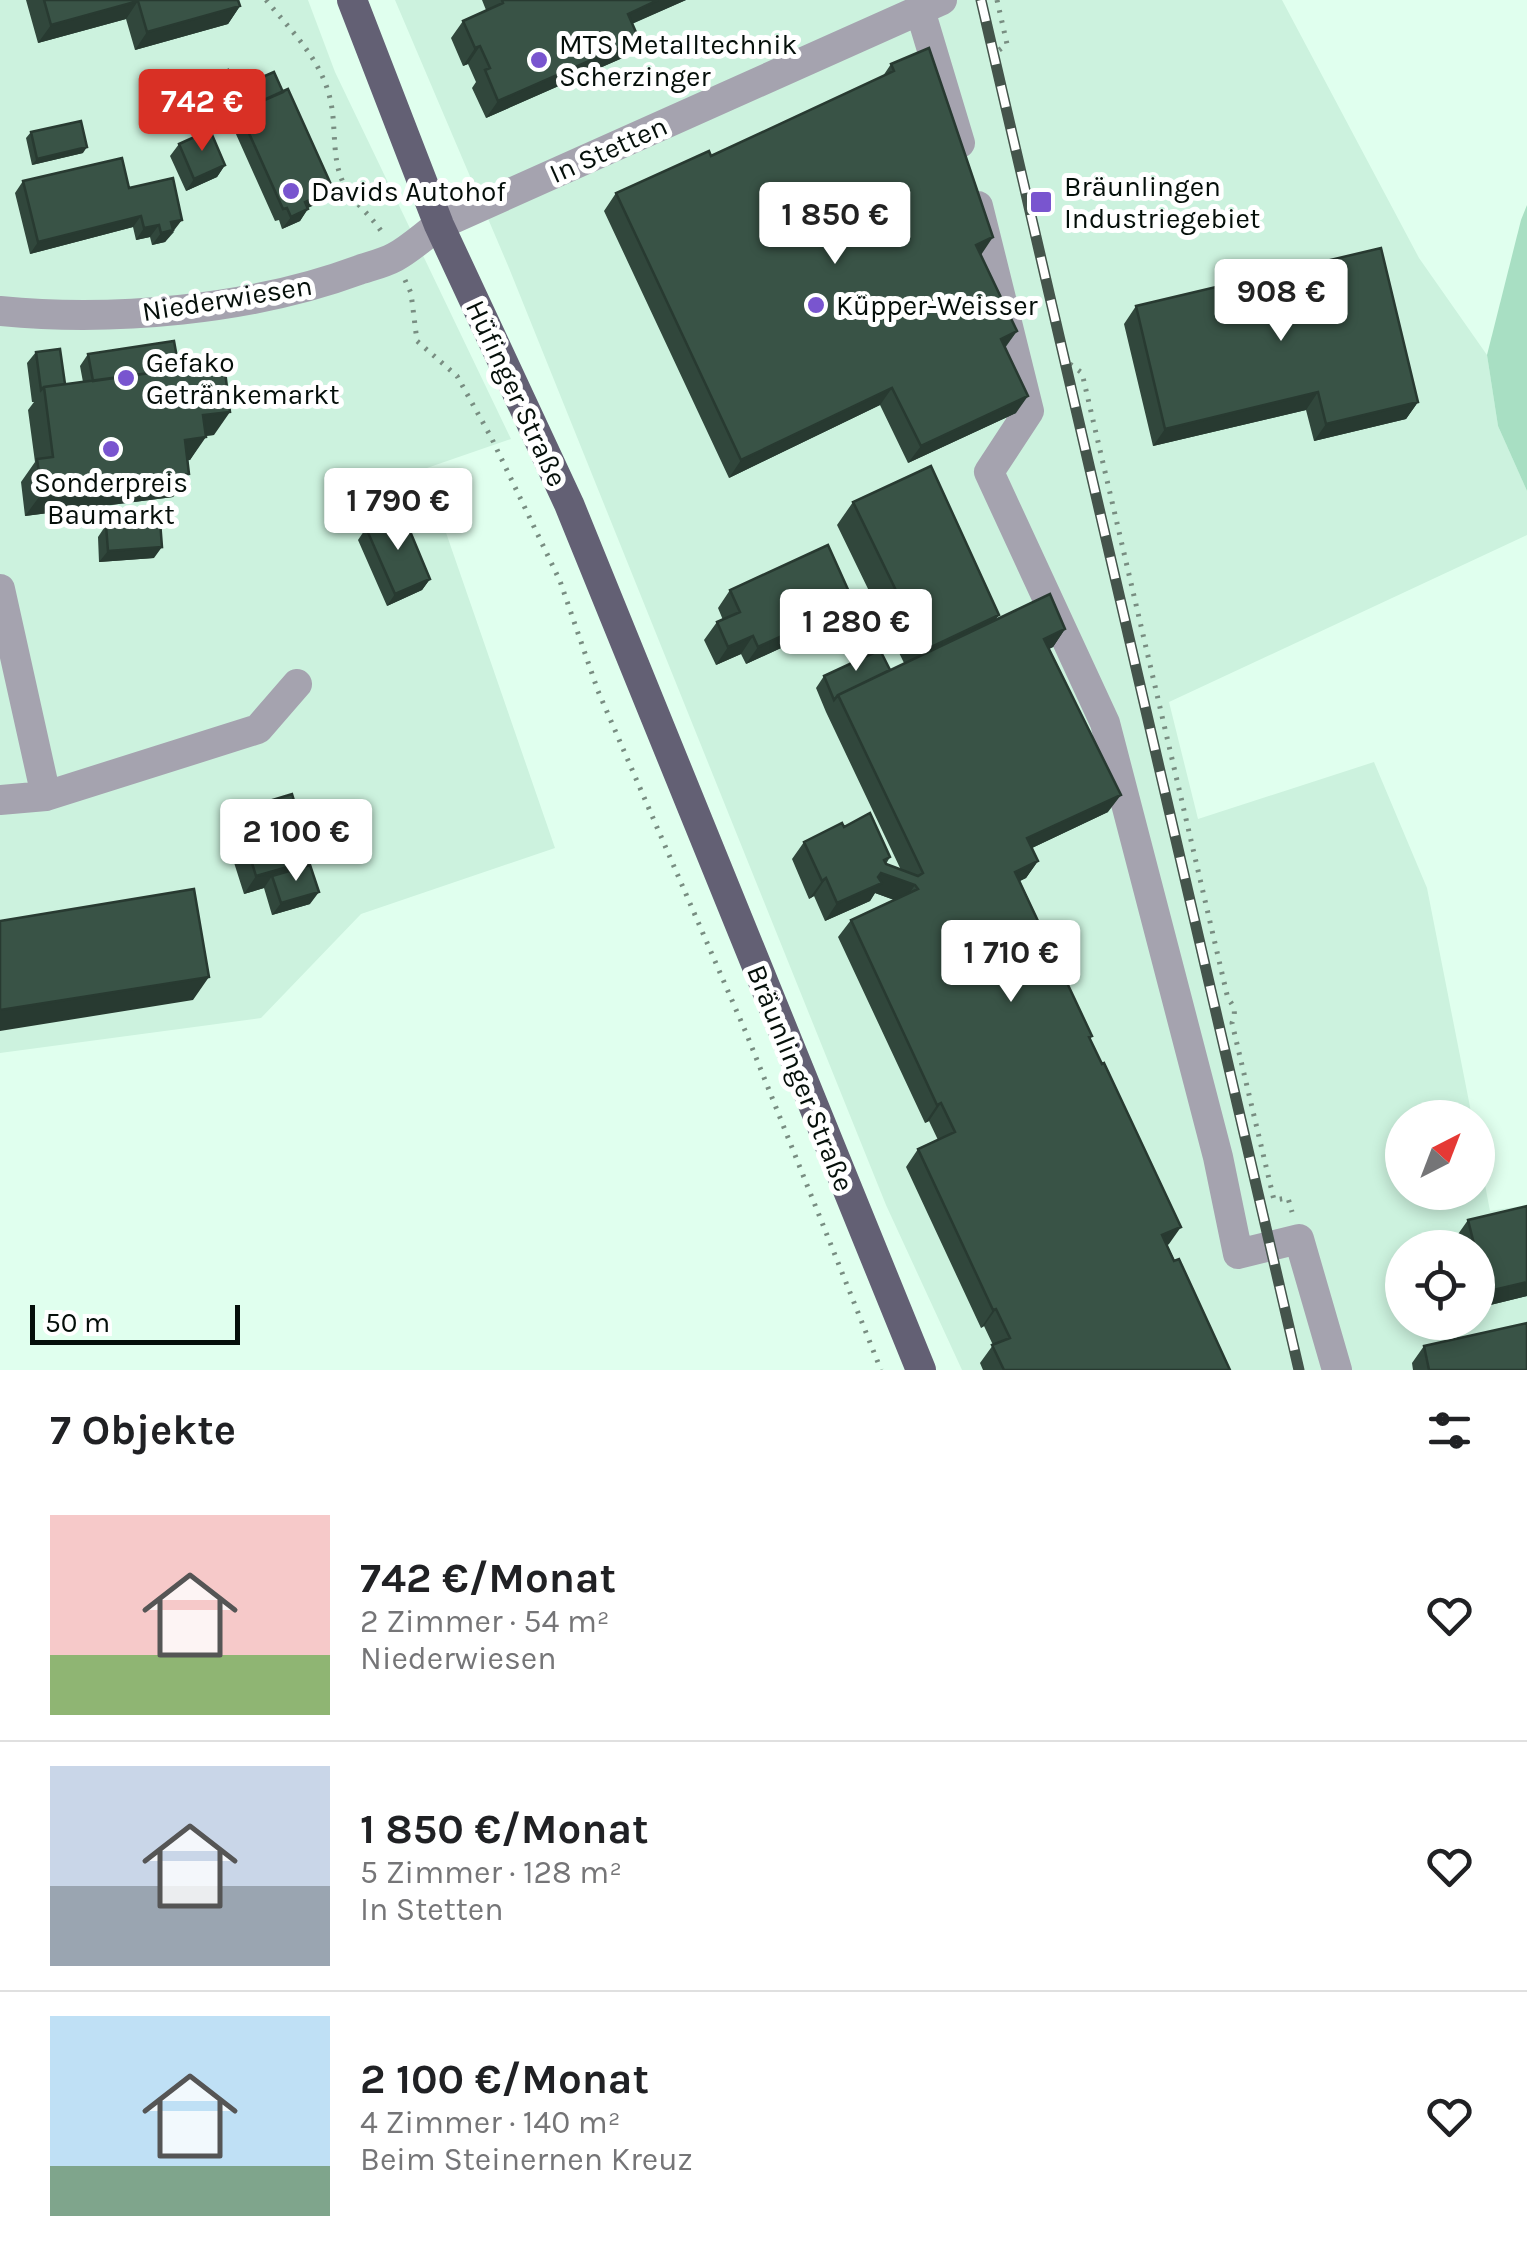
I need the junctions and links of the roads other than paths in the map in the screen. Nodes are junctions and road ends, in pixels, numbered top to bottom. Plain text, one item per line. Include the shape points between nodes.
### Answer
1 (352, 0) edge
2 (931, 5) edge
3 (438, 224) junction
4 (0, 312) edge
5 (0, 589) edge
6 (297, 684) dead end
7 (682, 786) joint
8 (46, 796) junction
9 (0, 800) edge
10 (921, 1370) edge
11 (1337, 1370) edge

1 - 3 main road, Hüfinger Straße
2 - 3 street, In Stetten
2 - 11 street via 1029,411 989,472 1105,723 1238,1254 1299,1239
3 - 4 street, Niederwiesen via 396,256 274,296 114,314
3 - 7 main road, Hüfinger Straße via 569,504
5 - 8 street
6 - 8 street via 258,729
7 - 10 main road, Bräunlinger Straße
8 - 9 street

